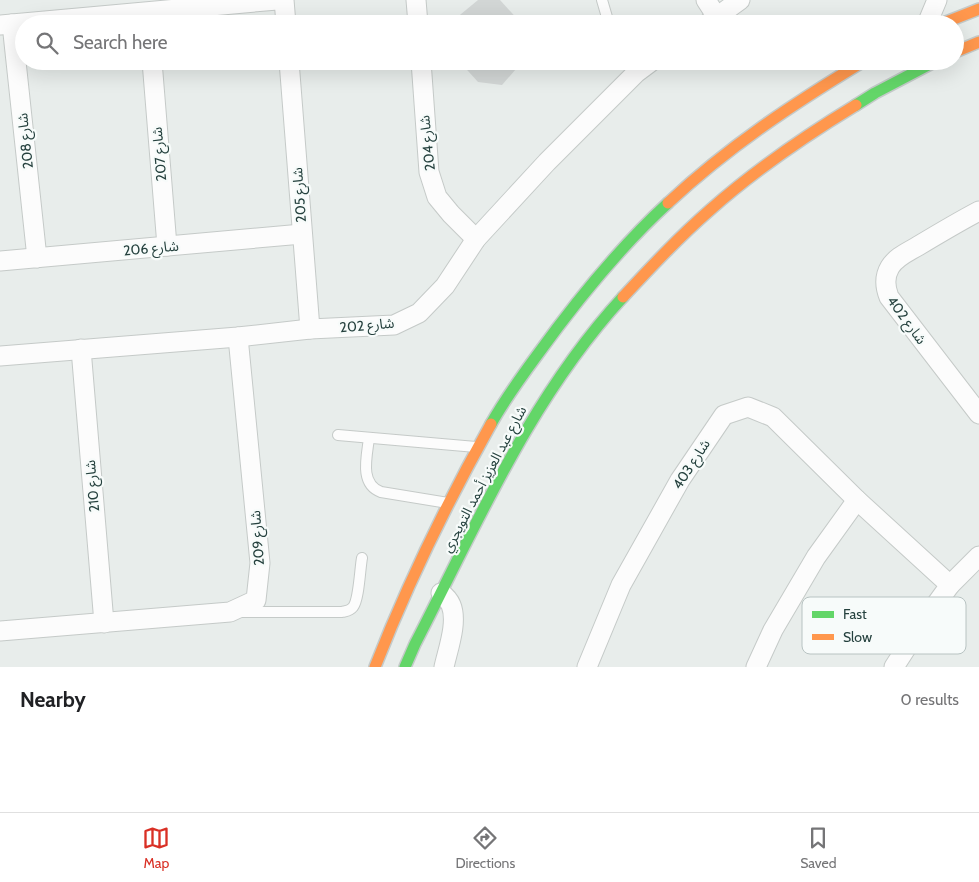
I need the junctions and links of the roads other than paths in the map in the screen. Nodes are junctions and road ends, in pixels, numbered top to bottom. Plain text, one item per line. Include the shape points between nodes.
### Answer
1 (277, 0) edge
2 (284, 0) edge
3 (416, 0) edge
4 (602, 0) edge
5 (706, 0) edge
6 (740, 0) edge
7 (937, 0) edge
8 (979, 9) edge
9 (170, 15) edge
10 (285, 15) edge
11 (417, 15) edge
12 (606, 15) edge
13 (710, 15) edge
14 (719, 15) edge
15 (931, 15) edge
16 (964, 15) edge
17 (6, 24) edge
18 (979, 42) edge
19 (964, 48) edge
20 (153, 70) edge
21 (290, 70) edge
22 (421, 70) edge
23 (629, 70) edge
24 (850, 70) edge
25 (918, 70) edge
26 (979, 211) edge
27 (302, 234) junction
28 (476, 239) junction
29 (166, 246) junction
30 (37, 258) junction
31 (0, 261) edge
32 (310, 329) junction
33 (238, 337) junction
34 (81, 349) junction
35 (0, 356) edge
36 (977, 406) edge
37 (338, 435) dead end
38 (368, 438) junction
39 (477, 448) junction
40 (857, 500) junction
41 (450, 504) junction
42 (979, 556) edge
43 (362, 558) dead end
44 (950, 585) junction
45 (441, 593) junction
46 (941, 597) edge
47 (230, 612) junction
48 (104, 623) junction
49 (0, 631) edge
50 (902, 654) edge
51 (374, 667) edge
52 (406, 667) edge
53 (444, 667) edge
54 (588, 667) edge
55 (756, 667) edge
56 (894, 667) edge

1 - 9 street
2 - 10 street
3 - 11 street
4 - 12 lane
5 - 13 street
6 - 14 street
7 - 15 street
8 - 16 street
17 - 30 street, شارع 208
18 - 19 street
20 - 29 street, شارع 207
21 - 27 street, شارع 205
22 - 28 street, شارع 204 via 429,172 437,197
23 - 28 street, شارع 202
24 - 39 street, شارع عبد العزيز أحمد التويجري via 728,151 653,216 593,282 548,339 503,402
25 - 45 street, شارع عبد العزيز أحمد التويجري via 834,117 757,171 684,232 624,294 596,327 534,416
26 - 36 street, شارع 402 via 899,258 889,269 885,283 889,297
27 - 29 street, شارع 206
27 - 32 street, شارع 205
28 - 32 street, شارع 202 via 445,286 419,313 394,325
29 - 30 street, شارع 206
30 - 31 street, شارع 206
32 - 33 street, شارع 202
33 - 34 street, شارع 202
33 - 47 street, شارع 209 via 260,564 256,600
34 - 35 street, شارع 202
34 - 48 street, شارع 210
37 - 38 lane
38 - 39 lane
38 - 41 lane via 366,473 372,487 381,492
39 - 41 street, شارع عبد العزيز أحمد التويجري
40 - 44 street, شارع 403
40 - 54 street, شارع 403 via 773,417 748,407 724,415 680,480 621,586
40 - 55 street via 816,557 773,630
41 - 51 street, شارع عبد العزيز أحمد التويجري via 402,600
42 - 44 street
43 - 47 lane via 357,599 350,610
44 - 46 street
45 - 52 street, شارع عبد العزيز أحمد التويجري
45 - 53 street via 452,605 454,625
47 - 48 street, شارع 209
48 - 49 street, شارع 209
50 - 56 street

